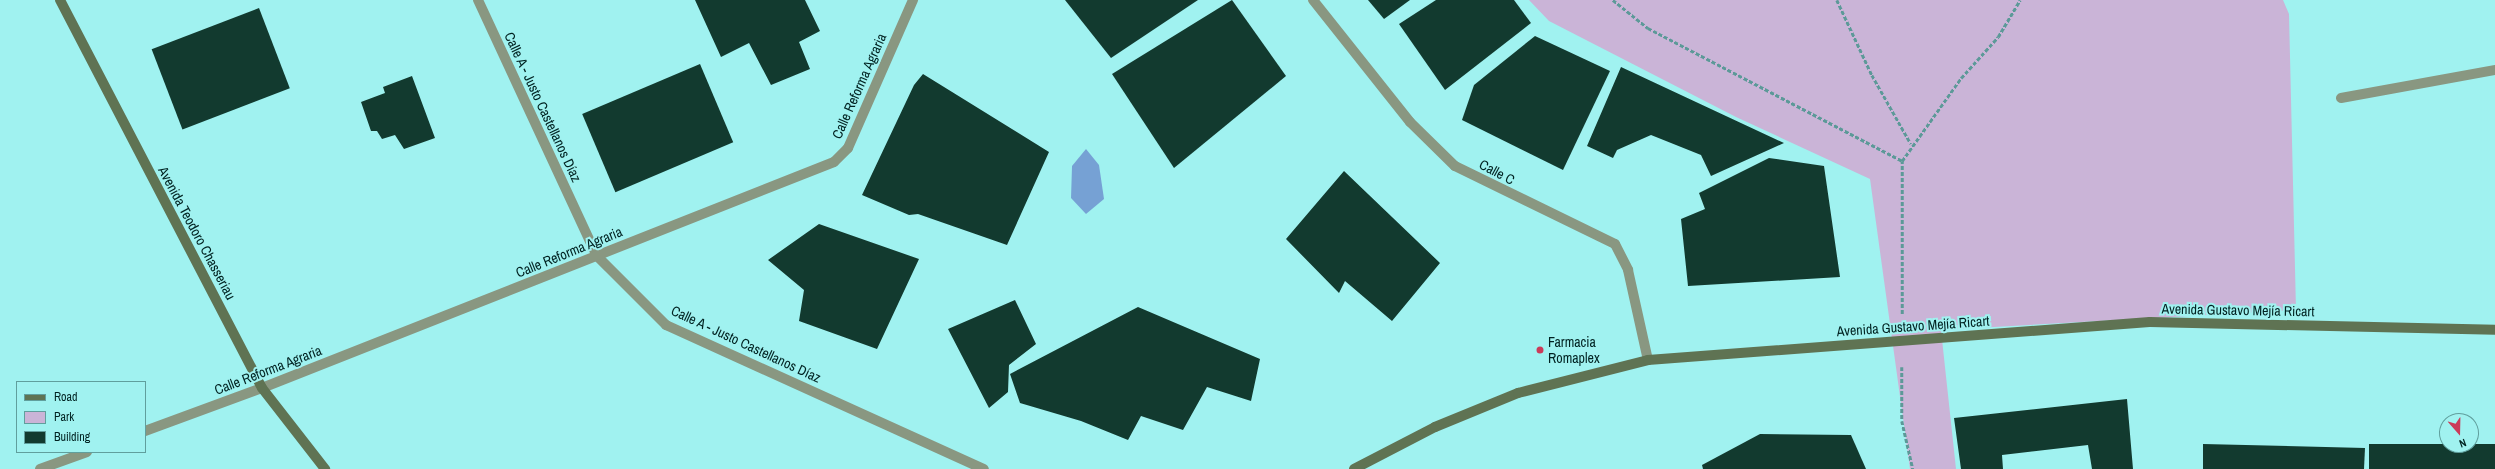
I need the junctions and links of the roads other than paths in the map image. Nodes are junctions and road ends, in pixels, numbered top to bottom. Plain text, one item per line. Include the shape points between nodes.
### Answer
1 (60, 0) edge
2 (478, 0) edge
3 (913, 0) edge
4 (1313, 0) edge
5 (2495, 70) edge
6 (2341, 98) dead end
7 (597, 256) junction
8 (2495, 330) edge
9 (1648, 360) junction
10 (262, 388) junction
11 (146, 431) edge
12 (83, 453) edge
13 (40, 469) edge
14 (325, 469) edge
15 (984, 469) edge
16 (1354, 469) edge

1 - 10 street, Avenida Teodoro Chasseriau
2 - 7 street, Calle A - Justo Castellanos Díaz
3 - 7 street, Calle Reforma Agraria via 848,148 834,162
4 - 9 street, Calle C via 1410,122 1455,166 1615,244 1628,270
5 - 6 street
7 - 10 street, Calle Reforma Agraria
7 - 15 street, Calle A - Justo Castellanos Díaz via 666,325
8 - 9 street, Avenida Gustavo Mejía Ricart via 2150,322
9 - 16 street, Avenida Gustavo Mejía Ricart via 1518,393 1434,428
10 - 11 street, Calle Reforma Agraria
10 - 14 street, Avenida Teodoro Chasseriau
12 - 13 street

